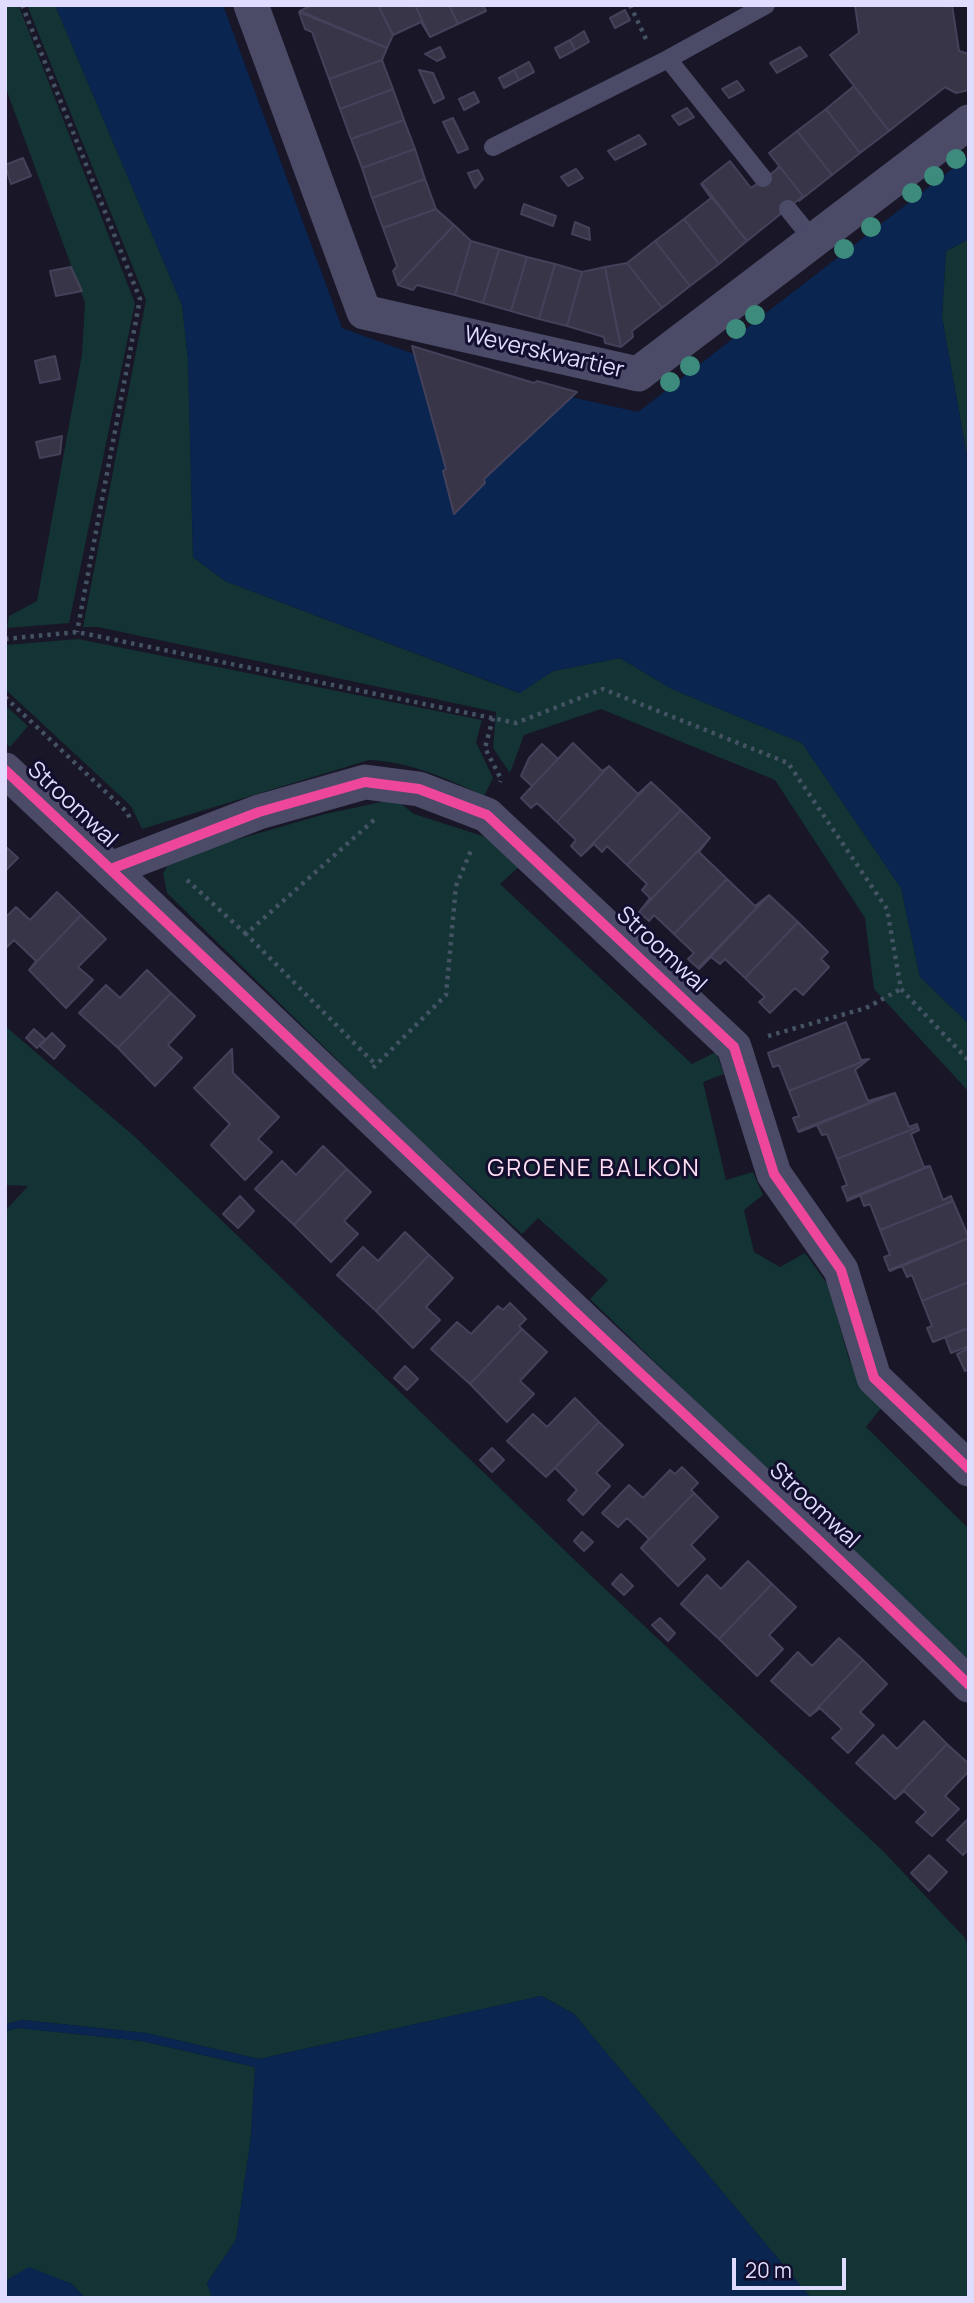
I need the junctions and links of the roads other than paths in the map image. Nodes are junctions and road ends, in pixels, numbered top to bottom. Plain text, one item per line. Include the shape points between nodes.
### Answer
1 (766, 5) edge
2 (252, 6) edge
3 (663, 62) junction
4 (969, 122) edge
5 (494, 147) dead end
6 (763, 178) dead end
7 (788, 209) dead end
8 (814, 241) junction
9 (5, 771) edge
10 (111, 869) junction
11 (969, 1469) edge
12 (969, 1685) edge

1 - 3 lane
2 - 8 street, Weverskwartier via 364,312 638,374
3 - 5 lane
3 - 6 lane
4 - 8 street, Weverskwartier
7 - 8 lane
9 - 10 street, Stroomwal
10 - 11 street, Stroomwal via 259,812 365,782 412,787 487,815 734,1046 774,1174 841,1269 874,1378
10 - 12 street, Stroomwal

